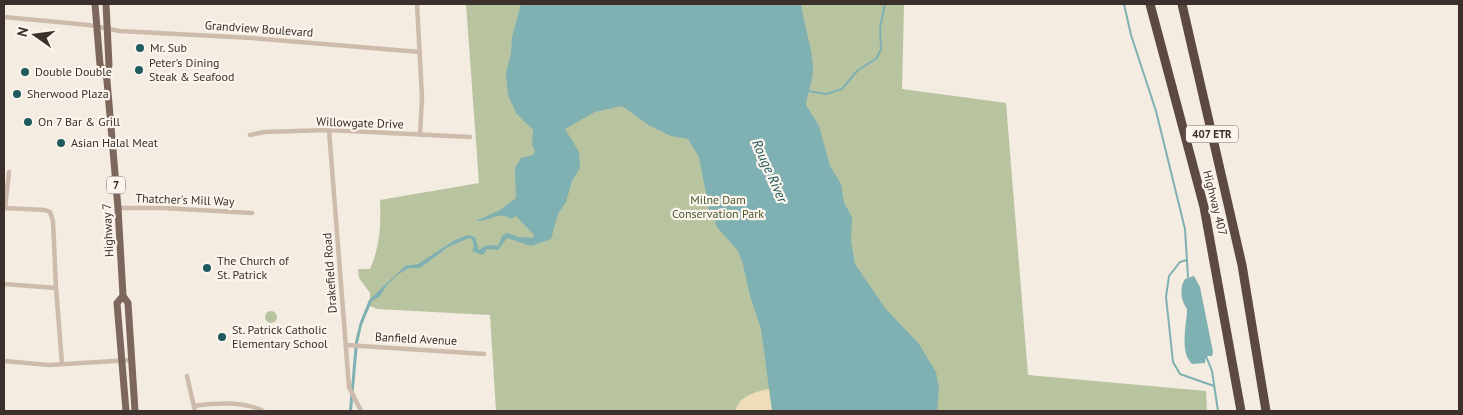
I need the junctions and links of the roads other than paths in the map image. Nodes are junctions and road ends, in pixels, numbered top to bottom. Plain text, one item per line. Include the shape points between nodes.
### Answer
1 (95, 4) edge
2 (106, 4) edge
3 (417, 4) edge
4 (1150, 4) edge
5 (1182, 4) edge
6 (4, 17) edge
7 (96, 26) junction
8 (107, 29) junction
9 (420, 52) junction
10 (106, 74) junction
11 (329, 130) junction
12 (250, 135) dead end
13 (420, 135) junction
14 (470, 137) dead end
15 (9, 172) dead end
16 (4, 208) edge
17 (118, 208) junction
18 (252, 213) dead end
19 (4, 284) edge
20 (56, 288) junction
21 (123, 296) junction
22 (346, 345) junction
23 (484, 354) dead end
24 (120, 360) junction
25 (131, 360) junction
26 (4, 361) edge
27 (62, 364) junction
28 (187, 376) dead end
29 (195, 408) edge
30 (126, 411) edge
31 (135, 411) edge
32 (263, 411) edge
33 (361, 411) edge
34 (1241, 411) edge
35 (1266, 411) edge

1 - 7 main road, Highway 7 / 7
2 - 8 main road, Highway 7 / 7
3 - 9 street
4 - 34 highway, Highway 407 / 407 ETR via 1206,216
5 - 35 highway, Highway 407 / 407 ETR via 1242,265
6 - 7 street, Grandview Boulevard
7 - 8 street, Grandview Boulevard
7 - 10 main road, Highway 7 / 7 via 100,65
8 - 9 street, Grandview Boulevard
8 - 10 main road, Highway 7 / 7 via 110,65
9 - 13 street
10 - 17 main road, Highway 7 / 7
11 - 12 street, Willowgate Drive
11 - 13 street, Willowgate Drive
11 - 22 street, Drakefield Road
13 - 14 street, Willowgate Drive
15 - 16 street
16 - 20 street via 50,212
17 - 18 street, Thatcher's Mill Way
17 - 21 main road, Highway 7 / 7
19 - 20 street
20 - 27 street
21 - 24 main road, Highway 7 / 7 via 117,304
21 - 25 main road, Highway 7 / 7 via 128,303
22 - 23 street, Banfield Avenue
22 - 33 street, Drakefield Road via 349,387
24 - 25 street
24 - 27 street
24 - 30 main road, Highway 7 / 7
25 - 31 main road, Highway 7 / 7
26 - 27 street
28 - 29 street
29 - 32 street via 211,404

